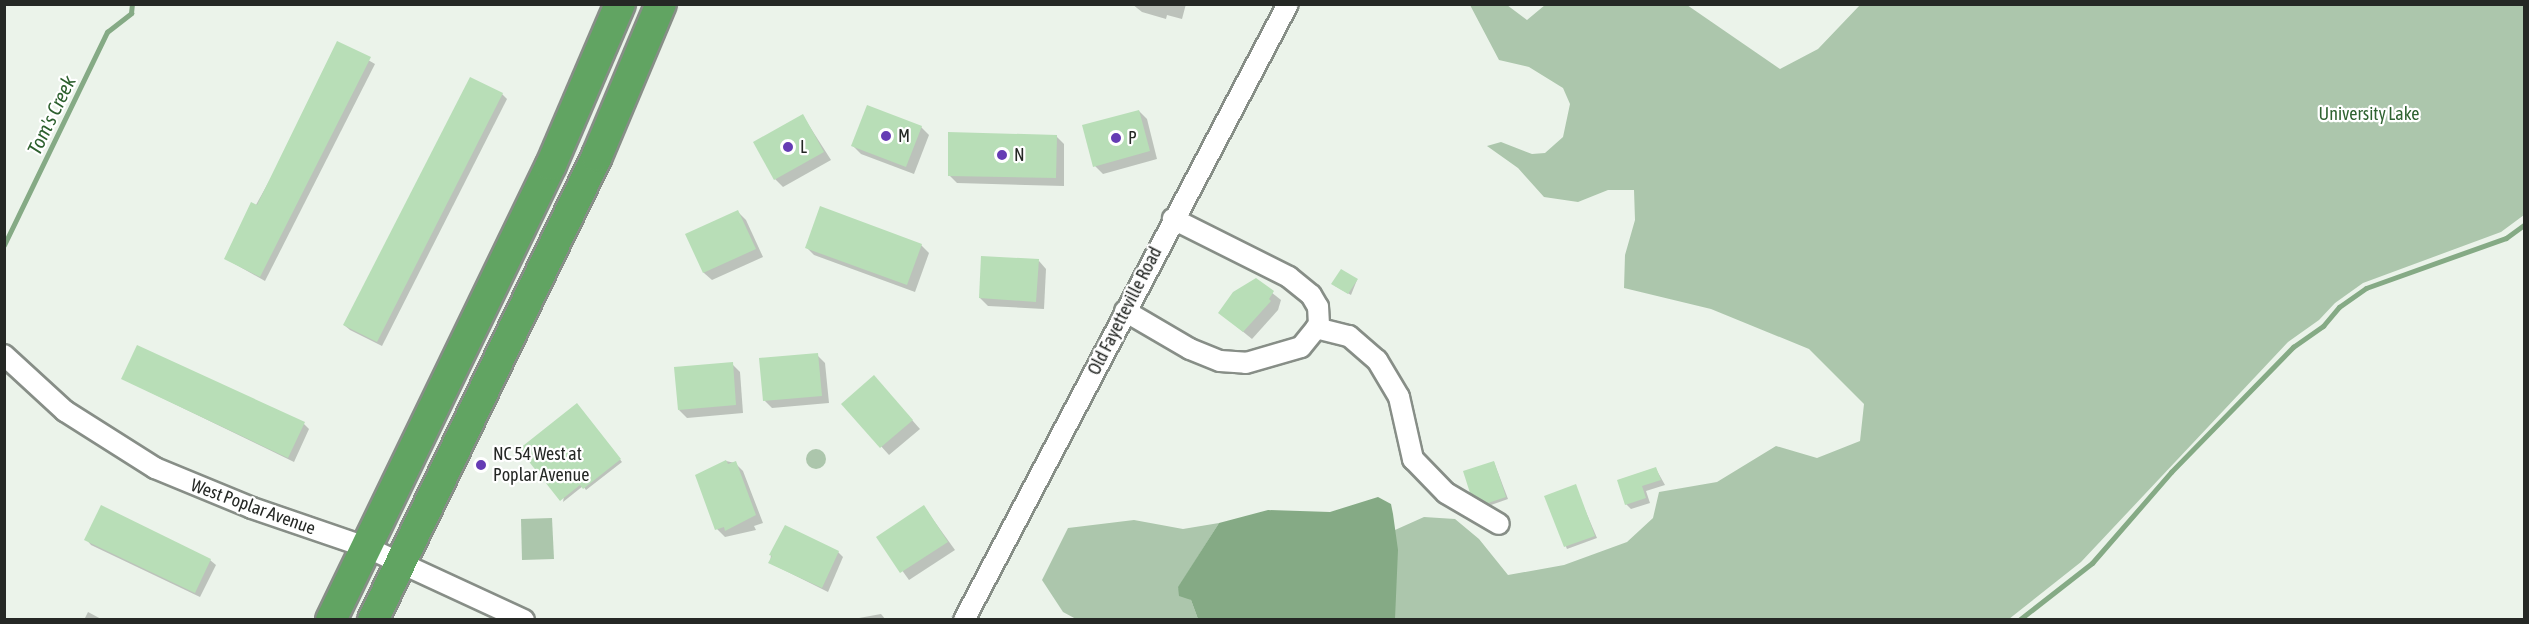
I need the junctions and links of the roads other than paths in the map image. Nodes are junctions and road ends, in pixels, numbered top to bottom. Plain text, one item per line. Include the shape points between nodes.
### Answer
1 (620, 4) edge
2 (661, 4) edge
3 (1288, 4) edge
4 (1173, 219) junction
5 (1125, 311) junction
6 (1316, 328) junction
7 (4, 355) edge
8 (1499, 524) dead end
9 (366, 547) junction
10 (401, 562) junction
11 (331, 620) edge
12 (373, 620) edge
13 (525, 620) edge
14 (964, 620) edge

1 - 9 highway via 551,165
2 - 10 highway via 597,156
3 - 4 street, Old Fayetteville Road
4 - 5 street, Old Fayetteville Road
4 - 6 street via 1289,277 1311,295 1318,307
5 - 6 street via 1190,349 1220,361 1246,363 1280,356 1301,347
5 - 14 street, Old Fayetteville Road
6 - 8 street via 1349,336 1377,360 1399,397 1413,459 1446,493
7 - 9 street, West Poplar Avenue via 72,417 155,468 252,508
9 - 10 street, West Poplar Avenue
9 - 11 highway
10 - 12 highway
10 - 13 street, West Poplar Avenue

